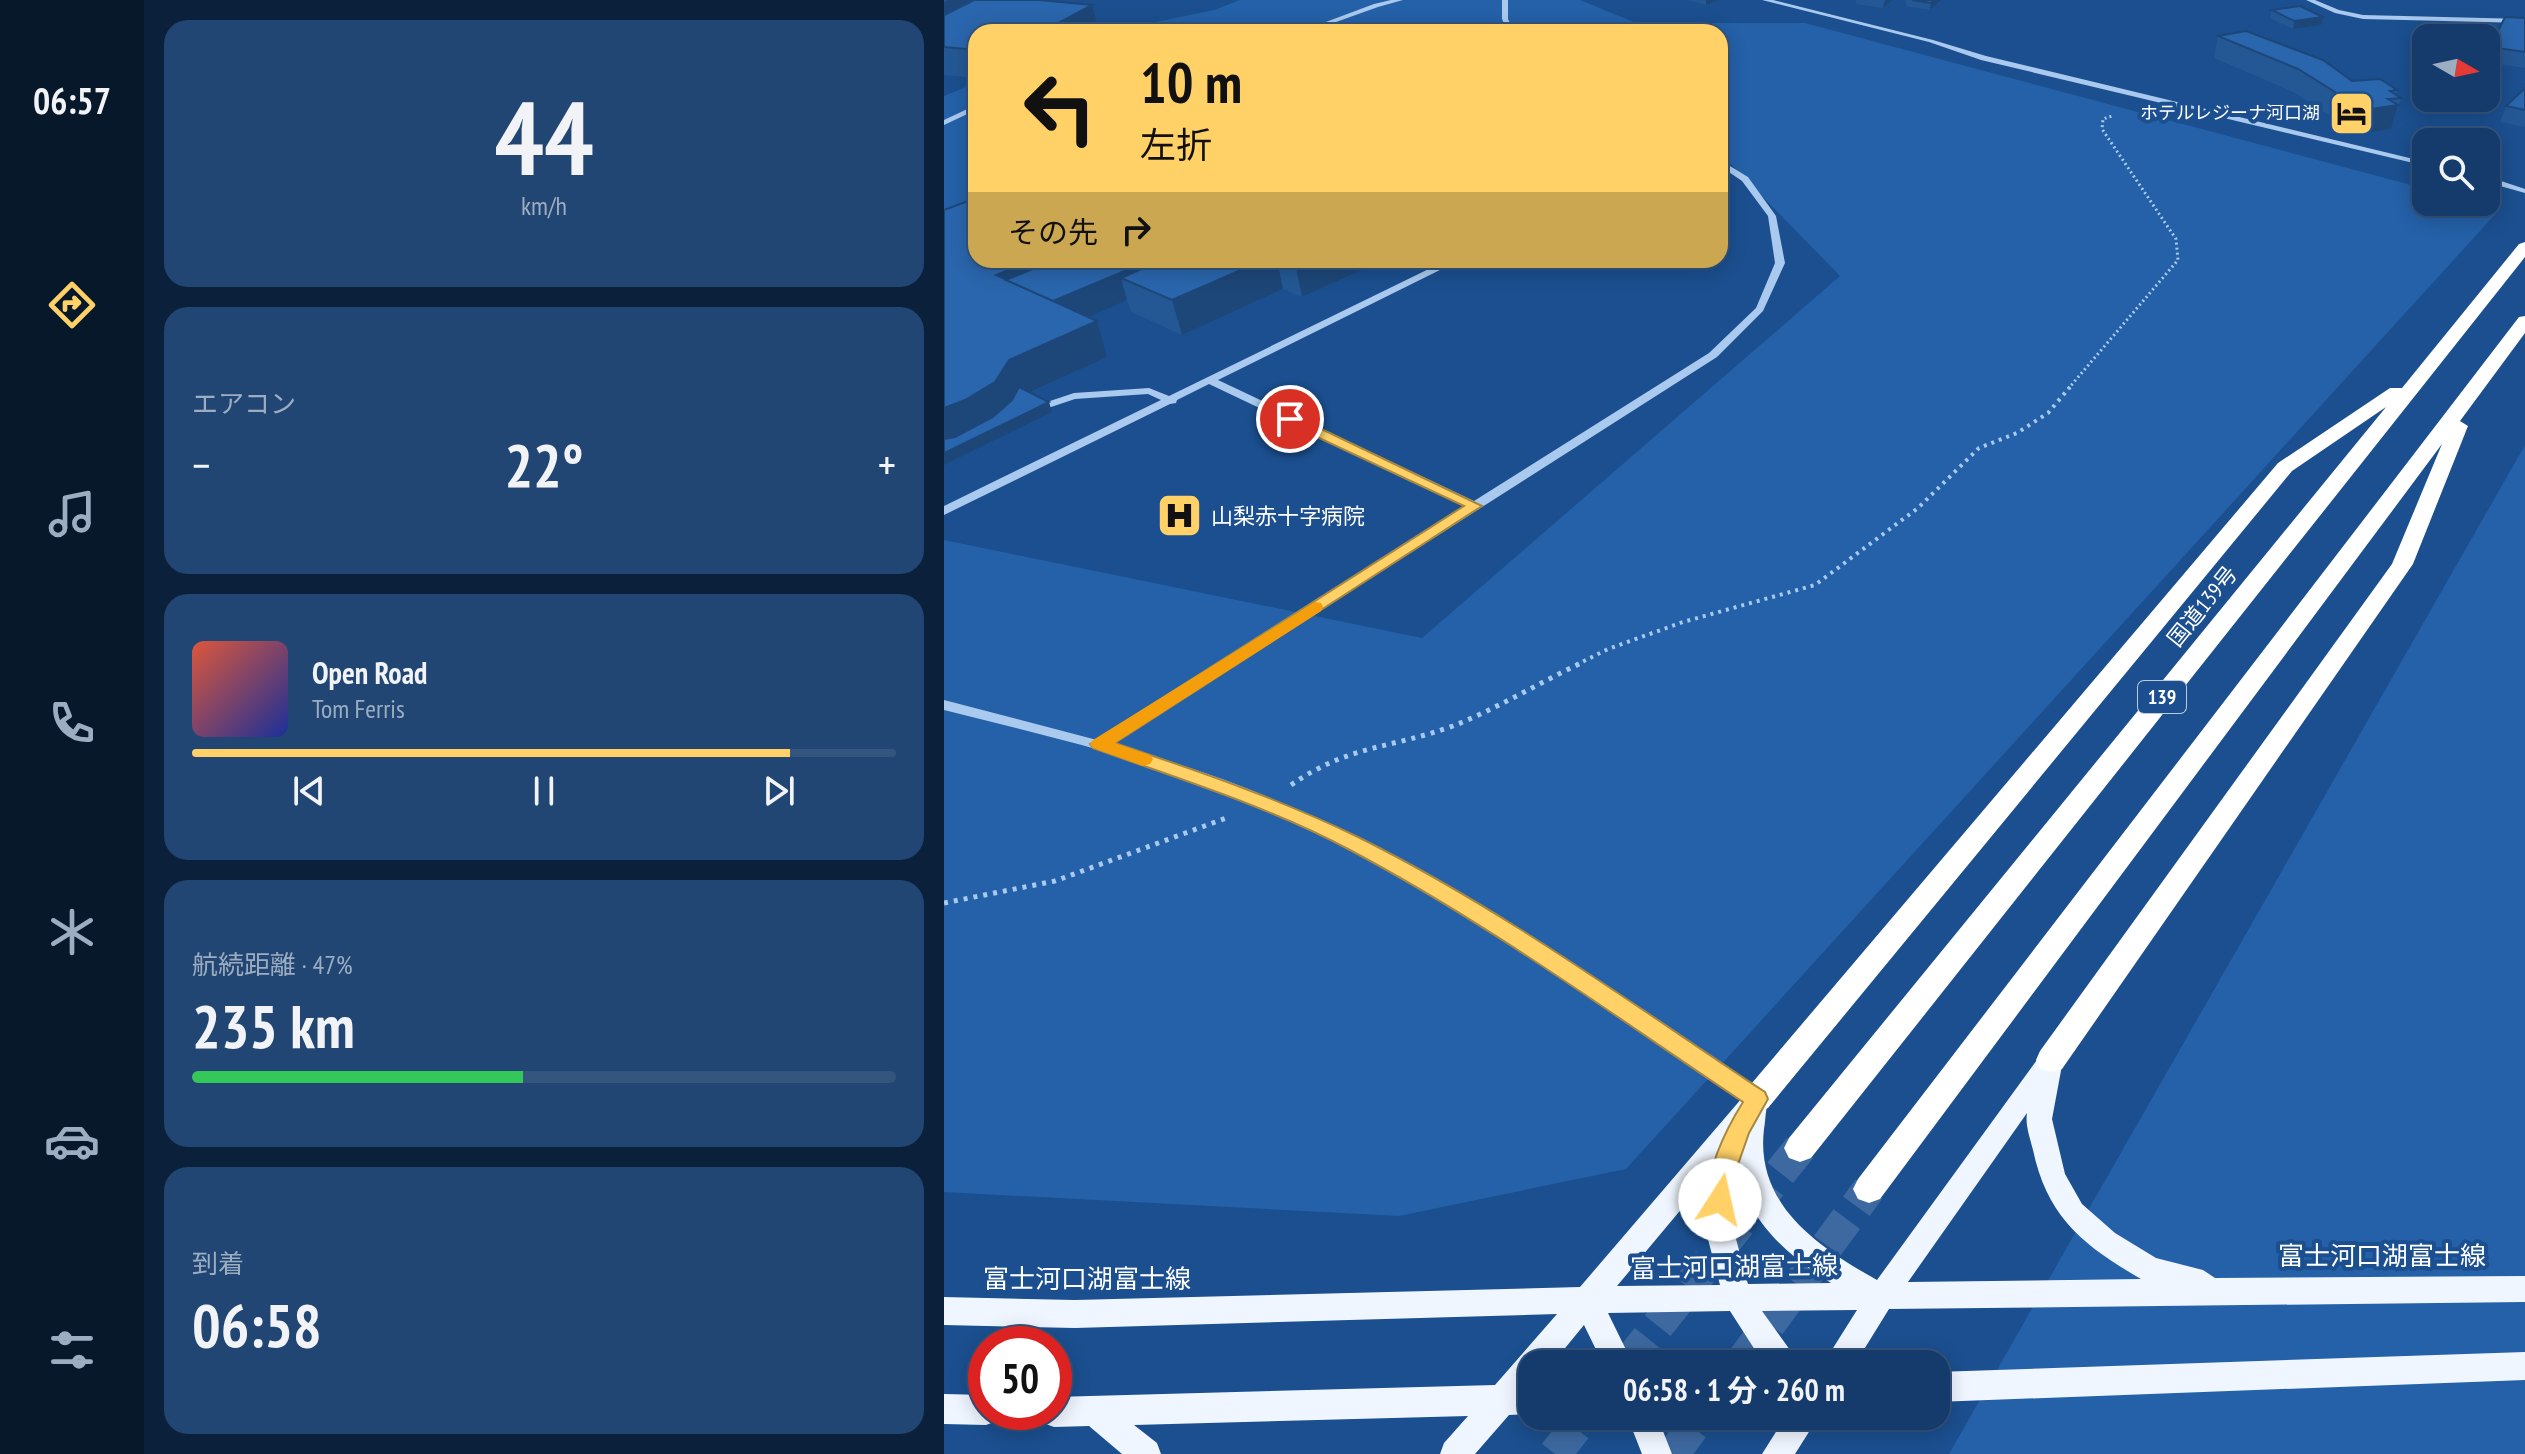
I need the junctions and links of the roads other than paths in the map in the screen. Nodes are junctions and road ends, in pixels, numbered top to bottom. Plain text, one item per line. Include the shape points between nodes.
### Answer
1 (1400, 0) edge
2 (1505, 0) edge
3 (1765, 0) edge
4 (2309, 0) edge
5 (2525, 21) edge
6 (1324, 24) edge
7 (1507, 24) edge
8 (968, 111) edge
9 (944, 123) edge
10 (2412, 161) edge
11 (1728, 167) edge
12 (2500, 183) edge
13 (2524, 191) edge
14 (2525, 247) edge
15 (1437, 268) edge
16 (2525, 321) edge
17 (2418, 378) junction
18 (1211, 381) junction
19 (2472, 395) junction
20 (1172, 401) junction
21 (1042, 407) edge
22 (1475, 506) junction
23 (944, 511) edge
24 (944, 705) edge
25 (1100, 744) junction
26 (2051, 1060) junction
27 (1757, 1099) junction
28 (1800, 1148) tunnel mouth
29 (1869, 1189) tunnel mouth
30 (2225, 1289) junction
31 (2525, 1289) edge
32 (1881, 1297) junction
33 (1738, 1299) junction
34 (1587, 1300) junction
35 (944, 1311) edge
36 (1544, 1350) edge
37 (1611, 1350) edge
38 (1771, 1350) edge
39 (1847, 1350) edge
40 (2525, 1366) edge
41 (1518, 1381) edge
42 (1950, 1387) edge
43 (1518, 1399) edge
44 (1502, 1400) junction
45 (944, 1410) edge
46 (968, 1410) edge
47 (1094, 1411) junction
48 (1072, 1412) edge
49 (1648, 1430) edge
50 (1794, 1430) edge
51 (1146, 1454) edge
52 (1455, 1454) edge
53 (1657, 1454) edge
54 (1777, 1454) edge

1 - 6 street
2 - 7 street
3 - 10 street
4 - 5 street via 2363,17
8 - 9 street
11 - 22 street via 1745,179 1772,216 1780,263 1760,309 1713,355
12 - 13 street
14 - 17 highway, 国道139号 / 139
15 - 18 street
16 - 19 highway
17 - 27 highway via 2285,467
17 - 28 highway, 国道139号 / 139
18 - 20 street
18 - 22 street
19 - 26 highway via 2402,564
19 - 29 highway
20 - 21 street via 1149,391 1074,396
20 - 23 street
22 - 25 street
24 - 25 street
25 - 27 street via 1267,803 1353,843 1468,907
26 - 30 main road via 2039,1119 2052,1177 2072,1213 2105,1242 2150,1269
26 - 32 main road
27 - 32 main road via 1750,1125 1751,1177 1774,1218 1833,1270
27 - 33 main road via 1738,1130 1722,1176 1718,1224
27 - 34 main road
30 - 31 main road, 富士河口湖富士線
30 - 32 main road, 富士河口湖富士線
32 - 33 main road, 富士河口湖富士線
32 - 39 main road
33 - 34 main road, 富士河口湖富士線
33 - 38 main road
34 - 35 main road, 富士河口湖富士線 via 1075,1314
34 - 36 main road
34 - 37 main road
40 - 42 main road
41 - 44 main road
43 - 44 main road
44 - 47 main road
44 - 52 main road
45 - 46 main road
47 - 48 main road
47 - 51 main road
49 - 53 main road
50 - 54 main road

